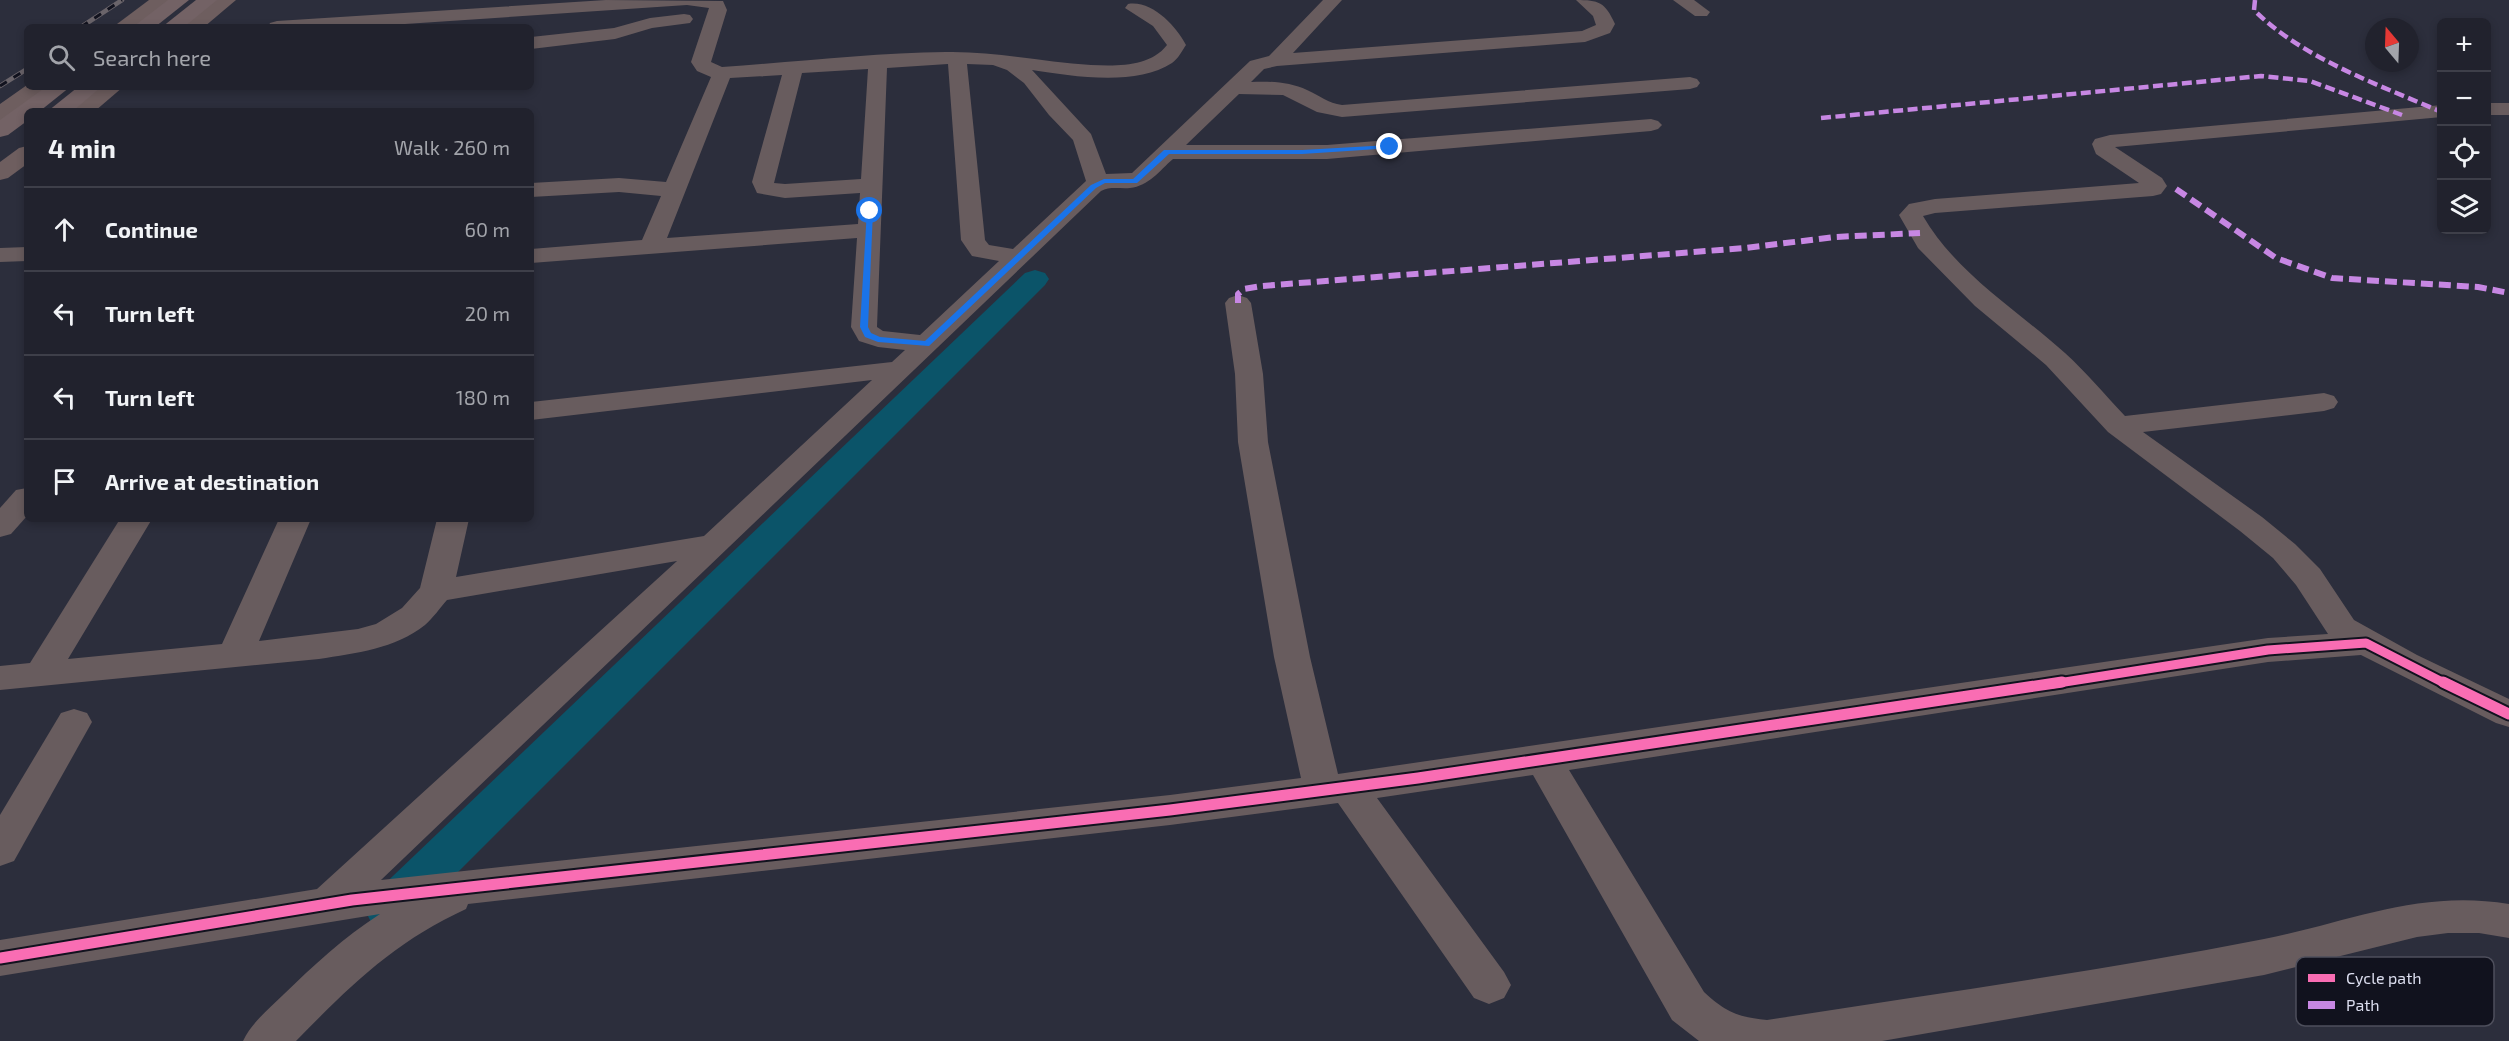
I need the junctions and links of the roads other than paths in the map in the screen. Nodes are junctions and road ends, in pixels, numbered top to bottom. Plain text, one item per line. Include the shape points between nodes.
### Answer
1 (161, 0) edge
2 (180, 0) edge
3 (208, 0) edge
4 (227, 0) edge
5 (1333, 0) edge
6 (1585, 0) edge
7 (1682, 0) edge
8 (1134, 8) dead end
9 (1701, 12) dead end
10 (715, 18) junction
11 (127, 24) edge
12 (147, 24) edge
13 (176, 24) edge
14 (196, 24) edge
15 (323, 24) edge
16 (534, 43) edge
17 (957, 58) junction
18 (995, 59) junction
19 (1276, 60) junction
20 (878, 62) junction
21 (794, 67) junction
22 (1666, 70) dead end
23 (722, 72) junction
24 (1690, 83) dead end
25 (1233, 88) junction
26 (1395, 88) dead end
27 (34, 90) edge
28 (56, 90) edge
29 (87, 90) edge
30 (109, 90) edge
31 (1335, 90) dead end
32 (1292, 91) junction
33 (1525, 96) junction
34 (31, 108) edge
35 (63, 108) edge
36 (86, 108) edge
37 (2491, 109) edge
38 (2509, 109) edge
39 (2437, 111) edge
40 (24, 113) edge
41 (0, 114) edge
42 (1652, 126) dead end
43 (0, 130) edge
44 (1558, 133) junction
45 (24, 137) edge
46 (1167, 152) junction
47 (0, 154) edge
48 (24, 155) edge
49 (0, 173) edge
50 (1112, 182) junction
51 (871, 185) junction
52 (534, 190) edge
53 (674, 190) junction
54 (869, 230) junction
55 (651, 247) junction
56 (24, 254) edge
57 (0, 255) edge
58 (534, 256) edge
59 (1019, 257) junction
60 (1238, 303) dead end
61 (927, 344) junction
62 (900, 369) junction
63 (2324, 402) dead end
64 (534, 411) edge
65 (2118, 426) junction
66 (24, 500) edge
67 (134, 522) edge
68 (295, 522) edge
69 (452, 522) edge
70 (0, 527) edge
71 (713, 545) junction
72 (436, 591) junction
73 (2366, 643) junction
74 (235, 655) junction
75 (41, 674) junction
76 (0, 678) edge
77 (2509, 714) edge
78 (74, 722) dead end
79 (1543, 759) junction
80 (1335, 788) junction
81 (0, 850) edge
82 (458, 889) junction
83 (340, 902) junction
84 (2509, 921) edge
85 (0, 958) edge
86 (1489, 985) dead end
87 (266, 1041) edge

1 - 11 street
2 - 12 highway
3 - 13 highway
4 - 14 street
5 - 19 street
6 - 19 street via 1601,13 1606,24 1585,36
7 - 9 street
8 - 18 street via 1155,17 1177,45 1161,61 1106,72
10 - 15 street via 717,5 687,0
10 - 16 street via 663,21 615,33
10 - 23 street via 701,62 710,71
17 - 18 street
17 - 20 street
17 - 59 street via 973,240 981,251
18 - 50 street via 1014,66 1031,79 1083,139
19 - 25 street via 1257,65
20 - 21 street
20 - 51 street
21 - 23 street
21 - 51 street via 763,182 765,188 785,191
22 - 26 street
23 - 53 street
24 - 33 street
25 - 32 street
25 - 46 street
27 - 41 street
28 - 34 highway
29 - 35 highway
30 - 36 street
31 - 32 street
32 - 33 street via 1326,110 1342,111
33 - 44 street
37 - 38 street
39 - 65 street via 2110,141 2103,144 2104,149 2154,183 2153,189 1917,209 1911,215 1927,243 1984,301 2056,359
40 - 43 highway
42 - 44 street
44 - 46 street via 1327,152
45 - 47 highway
46 - 50 street via 1140,178
48 - 49 street
50 - 59 street
51 - 54 street
52 - 53 street via 603,185
53 - 55 street
54 - 55 street
54 - 61 street via 864,327 868,335
55 - 58 street
56 - 57 street
59 - 61 street
60 - 80 street via 1253,442 1292,657
61 - 62 street
62 - 64 street
62 - 71 street
63 - 65 street
65 - 73 street via 2284,551 2308,577 2342,628
66 - 70 street
67 - 75 street
68 - 74 street
69 - 72 street
71 - 72 street
71 - 83 street
72 - 74 street via 414,615 388,633 329,645
73 - 77 street
73 - 79 street via 2268,650
74 - 75 street
75 - 76 street
78 - 81 street
79 - 80 street
79 - 84 street via 1688,1006 1707,1024 1733,1036 1767,1040 2245,960 2434,917
80 - 82 street
80 - 86 street
82 - 83 street
82 - 87 street via 385,932
83 - 85 street

